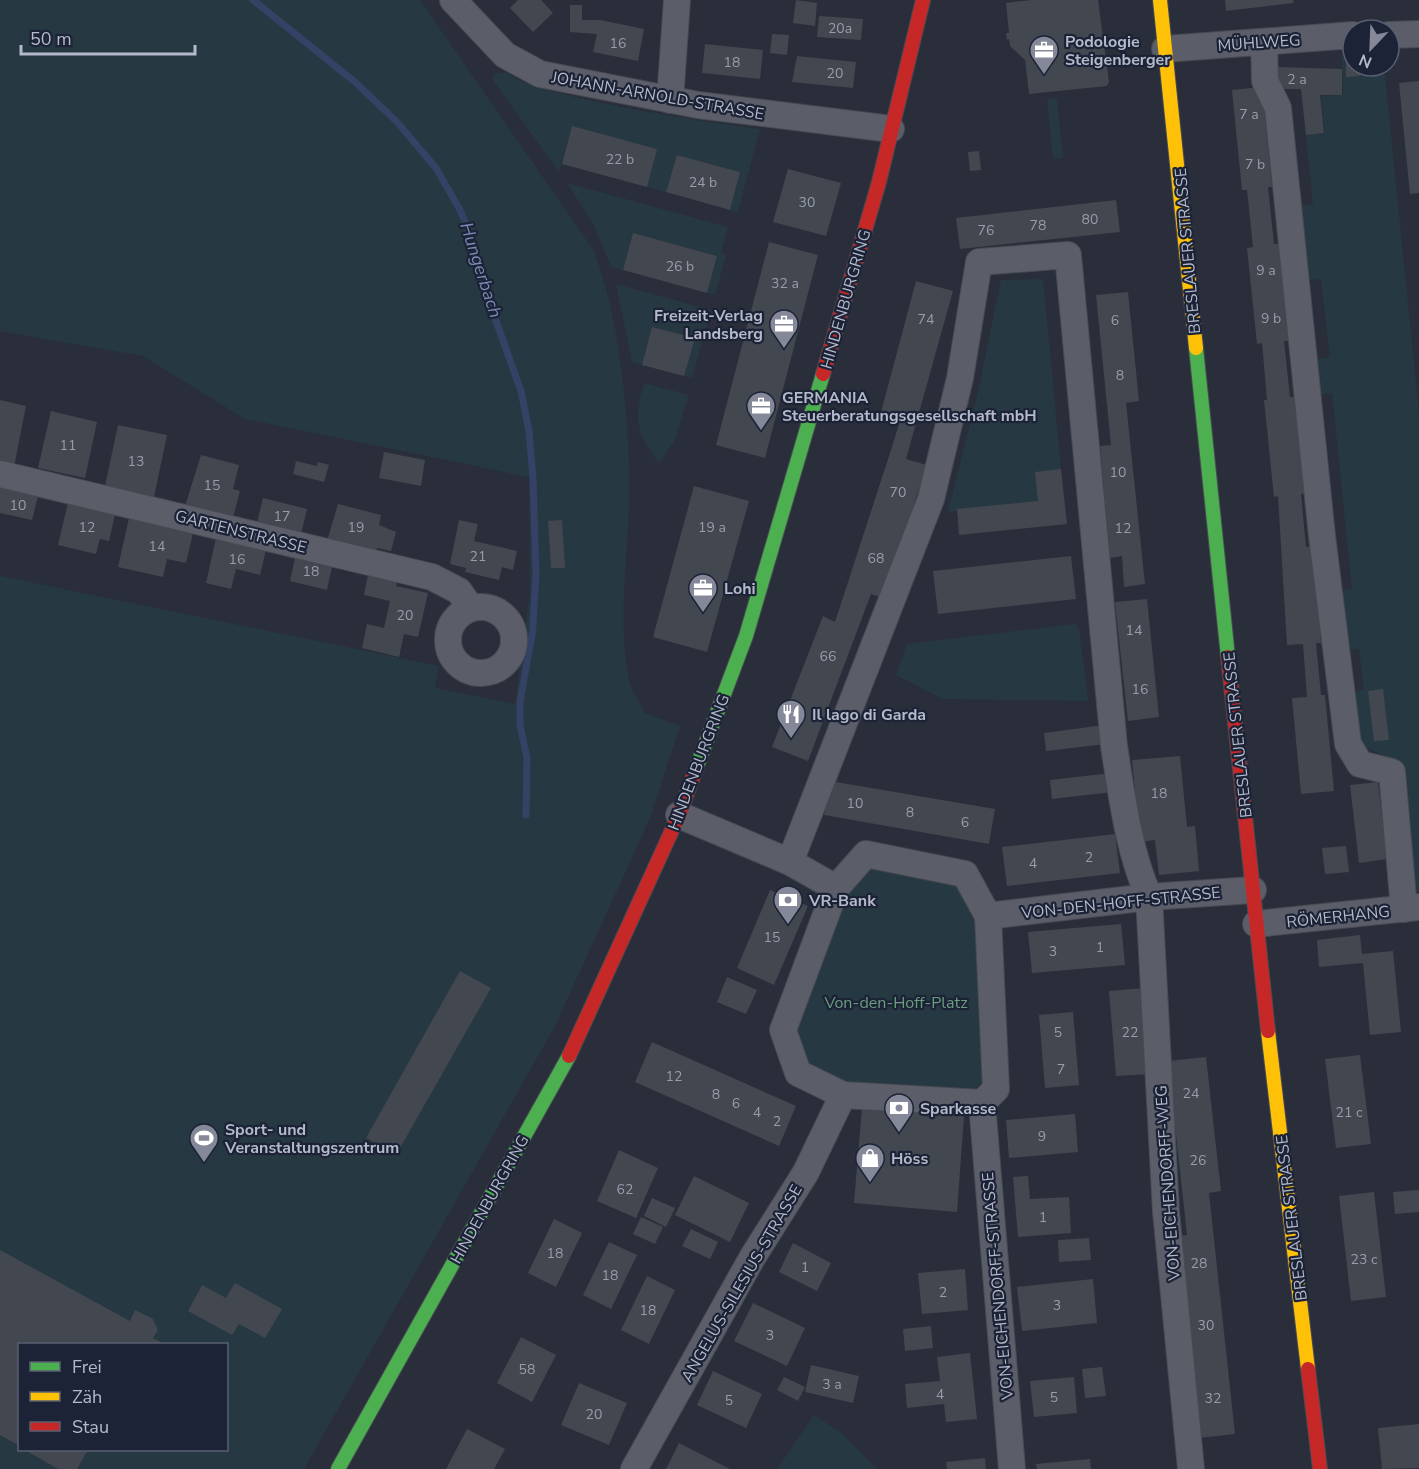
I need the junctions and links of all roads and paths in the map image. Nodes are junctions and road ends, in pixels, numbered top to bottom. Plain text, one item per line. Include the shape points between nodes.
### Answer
1 (453, 0) edge
2 (677, 0) edge
3 (923, 0) edge
4 (1160, 0) edge
5 (1419, 34) edge
6 (1401, 35) edge
7 (1341, 36) edge
8 (1264, 42) junction
9 (1166, 49) junction
10 (670, 100) junction
11 (891, 129) junction
12 (0, 474) edge
13 (471, 608) dead end
14 (679, 815) junction
15 (790, 862) junction
16 (836, 888) junction
17 (1253, 890) junction
18 (1149, 897) junction
19 (1412, 908) edge
20 (988, 916) junction
21 (1256, 924) junction
22 (843, 1095) junction
23 (982, 1103) junction
24 (338, 1469) edge
25 (634, 1469) edge
26 (1012, 1469) edge
27 (1191, 1469) edge
28 (1320, 1469) edge

1 - 10 street, JOHANN-ARNOLD-STRASSE via 505,55 540,74
2 - 10 street
3 - 11 main road, HINDENBURGRING
4 - 9 main road, BRESLAUER STRASSE
5 - 6 street
7 - 8 street, MÜHLWEG
8 - 9 street, MÜHLWEG
8 - 19 street via 1265,81 1278,108 1322,536 1348,744 1360,764 1392,772
9 - 17 main road, BRESLAUER STRASSE
10 - 11 street, JOHANN-ARNOLD-STRASSE
11 - 14 main road, HINDENBURGRING via 879,182 746,636
12 - 13 street, GARTENSTRASSE via 432,577 459,591
14 - 15 street
14 - 24 main road, HINDENBURGRING via 569,1055
15 - 16 street
15 - 18 street via 931,499 960,378 980,262 1068,255 1114,746 1126,822 1138,872
16 - 20 street via 866,854 966,874
16 - 22 street via 783,1030 798,1073
17 - 18 street, VON-DEN-HOFF-STRASSE
17 - 21 main road, BRESLAUER STRASSE
18 - 20 street, VON-DEN-HOFF-STRASSE
18 - 27 street, VON-EICHENDORFF-WEG via 1166,1212
19 - 21 street, RÖMERHANG
20 - 23 street via 996,1089
21 - 28 main road, BRESLAUER STRASSE
22 - 23 street
22 - 25 street, ANGELUS-SILESIUS-STRASSE via 806,1172 752,1258
23 - 26 street, VON-EICHENDORFF-STRASSE

